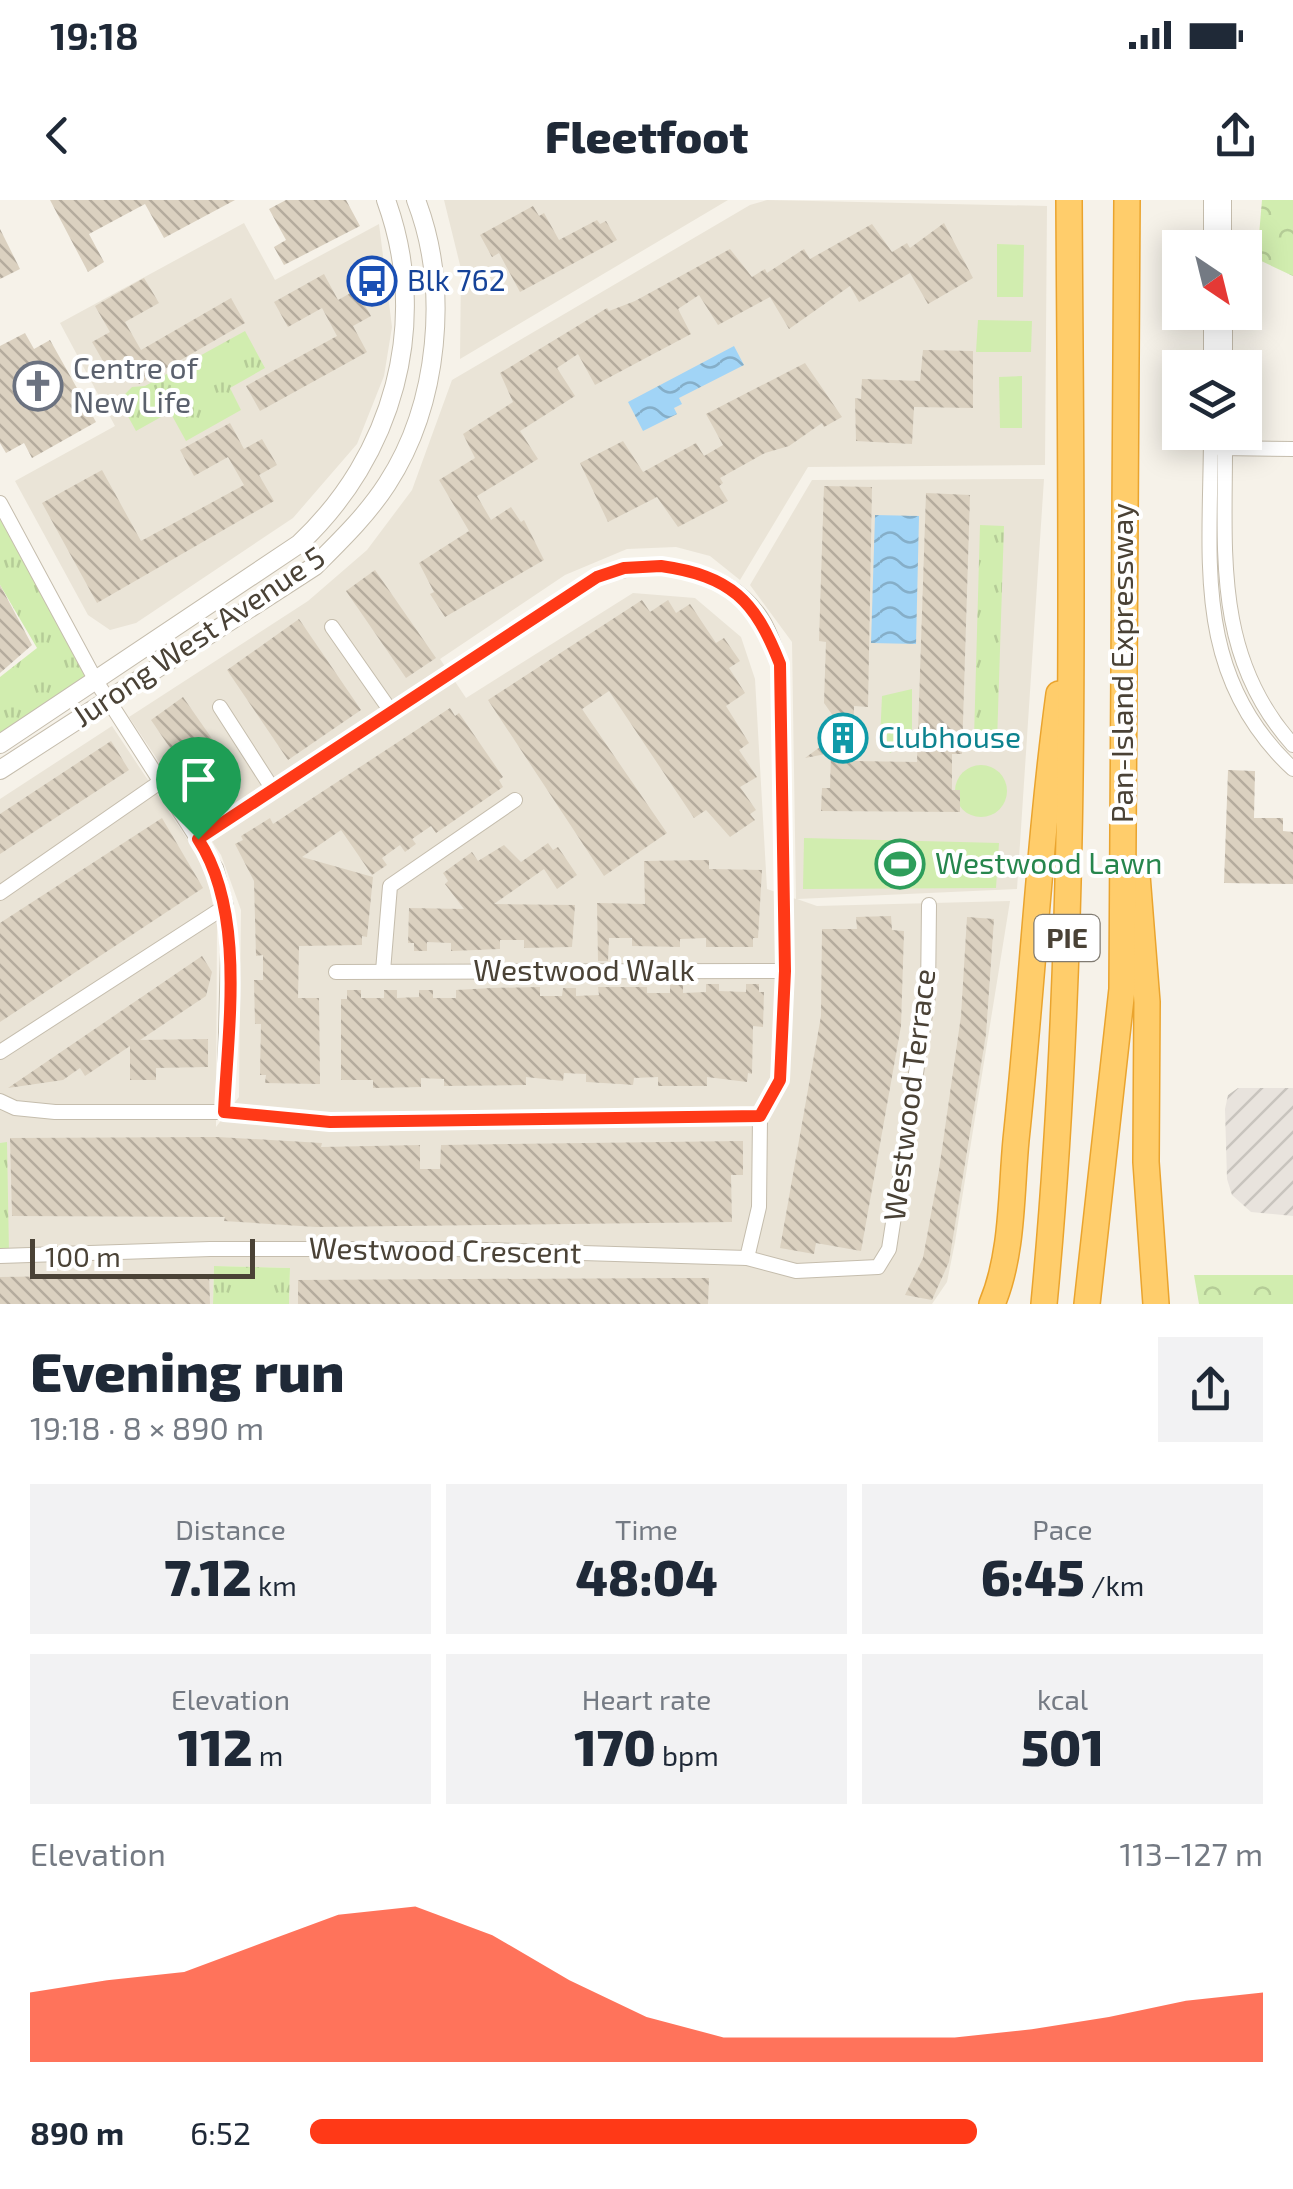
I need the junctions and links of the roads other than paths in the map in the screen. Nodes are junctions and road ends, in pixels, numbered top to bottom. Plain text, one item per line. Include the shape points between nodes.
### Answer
1 (386, 200) edge
2 (416, 200) edge
3 (1069, 200) edge
4 (1127, 200) edge
5 (1212, 200) edge
6 (1224, 200) edge
7 (1212, 230) edge
8 (1224, 230) edge
9 (1262, 445) edge
10 (1293, 448) edge
11 (1217, 450) edge
12 (1219, 450) edge
13 (0, 503) edge
14 (1069, 616) junction
15 (332, 627) dead end
16 (96, 680) junction
17 (107, 698) junction
18 (220, 707) dead end
19 (390, 710) junction
20 (0, 744) edge
21 (1293, 745) edge
22 (1293, 769) edge
23 (0, 770) edge
24 (160, 782) junction
25 (272, 788) junction
26 (1123, 795) junction
27 (515, 800) dead end
28 (198, 839) junction
29 (0, 892) edge
30 (929, 905) dead end
31 (226, 906) junction
32 (383, 971) junction
33 (785, 971) junction
34 (336, 972) dead end
35 (0, 1052) edge
36 (0, 1101) edge
37 (224, 1112) junction
38 (760, 1116) junction
39 (1150, 1238) junction
40 (0, 1256) edge
41 (747, 1258) junction
42 (1004, 1262) junction
43 (992, 1304) edge
44 (1004, 1304) edge
45 (1044, 1304) edge
46 (1087, 1304) edge
47 (1135, 1304) edge
48 (1156, 1304) edge

1 - 16 street, Jurong West Avenue 5 via 400,244 407,308 397,380 366,464 334,511 299,544
2 - 17 street, Jurong West Avenue 5 via 437,300 430,370 389,481 316,566
3 - 14 highway, Pan-Island Expressway / PIE
4 - 26 highway, Pan-Island Expressway / PIE
5 - 7 street
6 - 8 street
9 - 10 street
11 - 22 street via 1209,514 1216,642 1240,702
12 - 21 street via 1230,628 1256,695
13 - 16 street
14 - 42 highway via 1045,792
14 - 45 highway, Pan-Island Expressway / PIE via 1072,802
15 - 19 street
16 - 17 street
16 - 20 street, Jurong West Avenue 5
17 - 23 street, Jurong West Avenue 5
17 - 24 street
18 - 25 street
19 - 25 street
19 - 33 street via 597,577 624,568 661,566 712,577 741,595 763,620 780,664
24 - 28 street
24 - 29 street
25 - 28 street
26 - 39 highway via 1147,1002
26 - 46 highway, Pan-Island Expressway / PIE via 1122,989
27 - 32 street via 390,886
28 - 31 street via 216,868
30 - 41 street, Westwood Terrace via 921,1056 884,1261 868,1269 796,1271
31 - 35 street
31 - 37 street
32 - 33 street, Westwood Walk
32 - 34 street, Westwood Walk
33 - 38 street via 780,1080
36 - 37 street via 55,1112
37 - 38 street via 330,1122
38 - 41 street via 758,1207
39 - 47 highway
39 - 48 highway
40 - 41 street, Westwood Crescent via 210,1248
42 - 43 highway
42 - 44 highway

